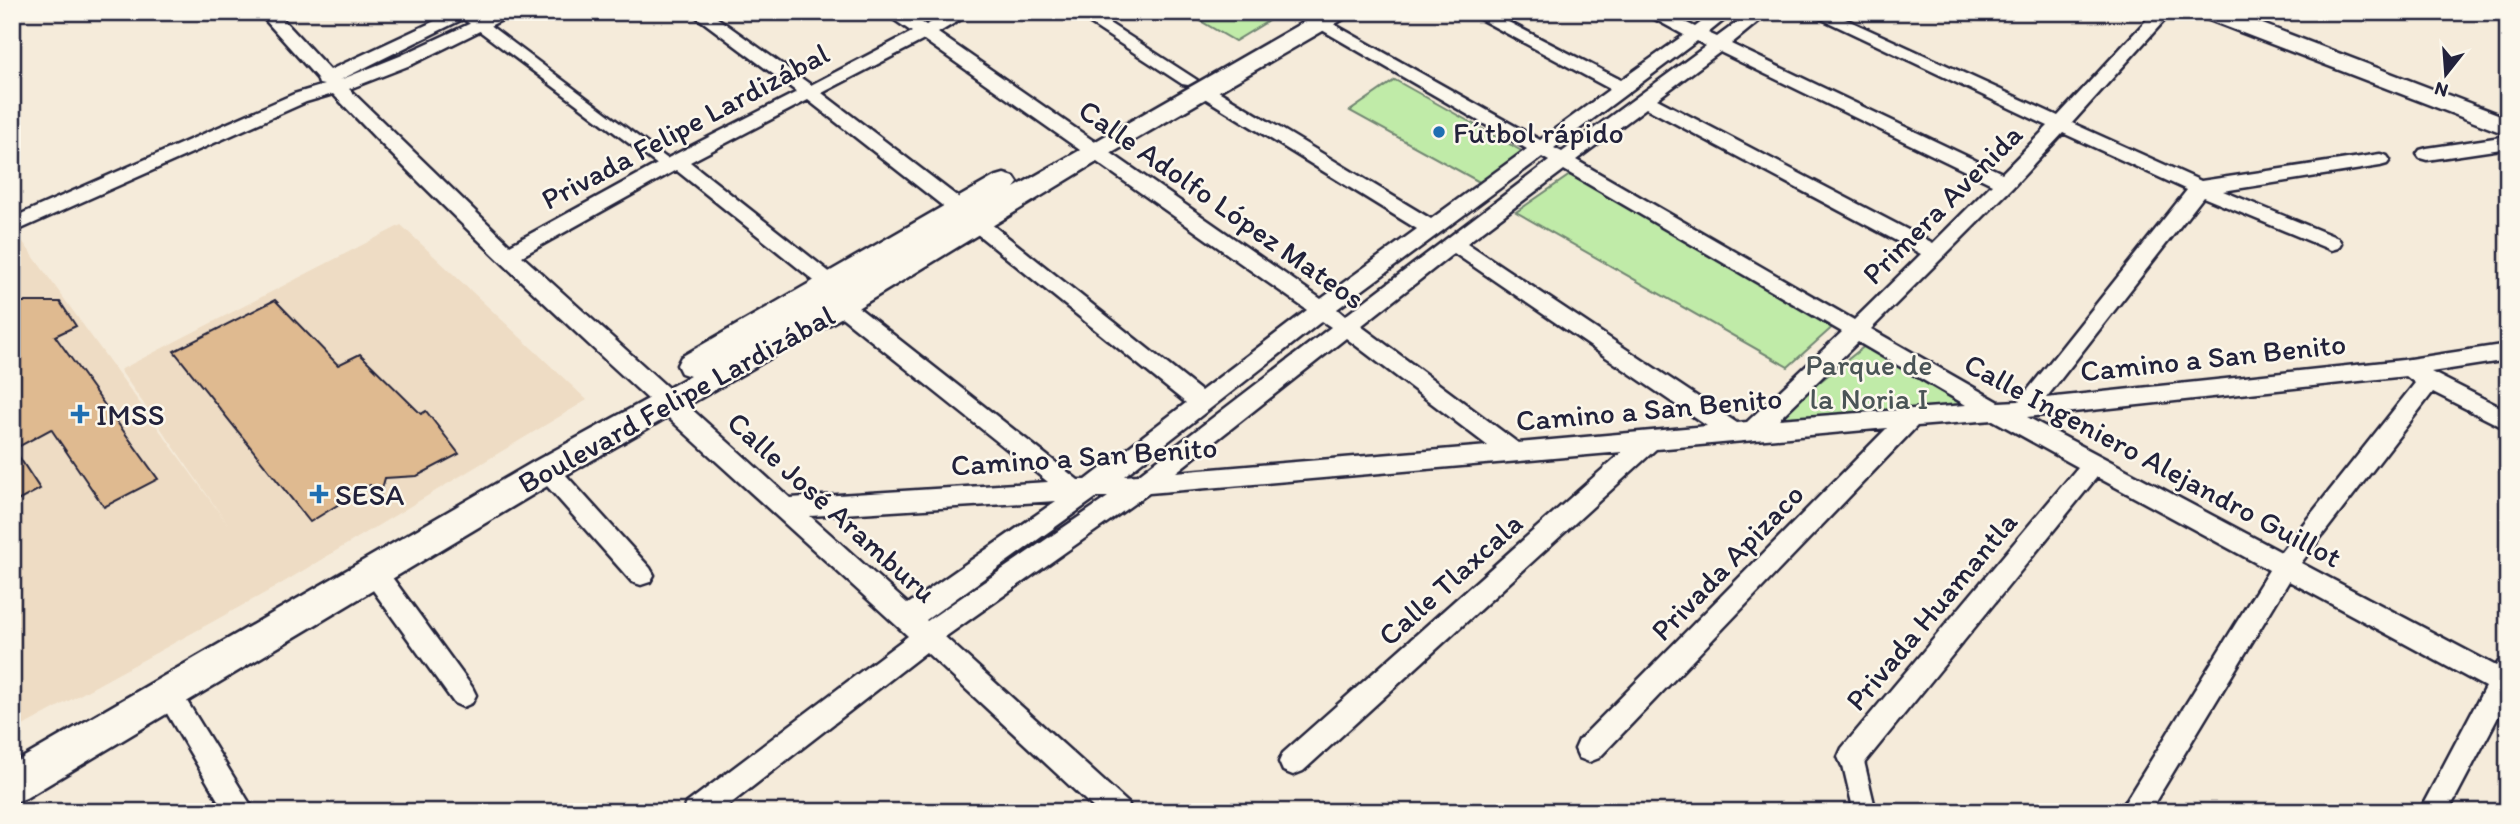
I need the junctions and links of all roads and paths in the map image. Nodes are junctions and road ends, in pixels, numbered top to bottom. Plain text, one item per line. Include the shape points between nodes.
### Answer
1 (266, 12) edge
2 (510, 12) edge
3 (698, 12) edge
4 (891, 12) edge
5 (965, 12) edge
6 (1080, 12) edge
7 (1475, 12) edge
8 (1650, 12) edge
9 (1726, 12) edge
10 (1762, 12) edge
11 (1815, 12) edge
12 (2164, 12) edge
13 (2209, 12) edge
14 (2258, 12) edge
15 (1313, 15) edge
16 (472, 17) edge
17 (926, 33) junction
18 (1697, 34) junction
19 (1718, 45) junction
20 (331, 84) junction
21 (1196, 85) junction
22 (1624, 89) junction
23 (809, 92) junction
24 (1645, 100) junction
25 (2508, 104) edge
26 (2064, 124) junction
27 (2508, 127) edge
28 (2508, 142) edge
29 (1088, 146) junction
30 (1542, 150) junction
31 (2427, 154) dead end
32 (2380, 160) dead end
33 (1563, 161) junction
34 (672, 163) junction
35 (2006, 183) junction
36 (2199, 188) junction
37 (969, 216) junction
38 (12, 226) edge
39 (1430, 229) junction
40 (1453, 243) junction
41 (2331, 243) dead end
42 (1935, 253) junction
43 (508, 255) junction
44 (835, 294) junction
45 (1321, 310) junction
46 (1345, 326) junction
47 (1857, 331) junction
48 (2508, 352) edge
49 (2403, 368) junction
50 (2429, 381) junction
51 (661, 396) junction
52 (1200, 402) junction
53 (2025, 409) junction
54 (1997, 412) junction
55 (1910, 419) junction
56 (2508, 421) edge
57 (1743, 431) junction
58 (1650, 442) junction
59 (1514, 453) junction
60 (2095, 463) junction
61 (547, 470) junction
62 (1144, 484) junction
63 (1083, 489) junction
64 (782, 508) junction
65 (2285, 565) junction
66 (374, 572) junction
67 (641, 575) dead end
68 (332, 585) junction
69 (918, 626) junction
70 (2505, 679) edge
71 (169, 693) junction
72 (463, 695) dead end
73 (1589, 749) dead end
74 (1852, 757) joint
75 (12, 761) edge
76 (1293, 762) dead end
77 (12, 785) edge
78 (241, 812) edge
79 (697, 812) edge
80 (1118, 812) edge
81 (1865, 812) edge
82 (2133, 812) edge
83 (2433, 812) edge

1 - 20 street, Calle José Aramburu
2 - 16 street
3 - 23 street
4 - 17 street, Calle Adolfo López Mateos
5 - 17 street, Privada Felipe Lardizábal
6 - 21 street
7 - 22 street
8 - 18 street
9 - 18 street
10 - 19 street
11 - 26 street
12 - 26 street, Primera Avenida
13 - 27 main road
14 - 25 main road
15 - 21 main road, Boulevard Felipe Lardizábal
15 - 30 street, Calle Ingeniero Alejandro Guillot
16 - 20 street
16 - 34 street
17 - 23 street, Privada Felipe Lardizábal
17 - 29 street, Calle Adolfo López Mateos
18 - 19 street
18 - 22 street
19 - 24 street
19 - 35 street
20 - 38 street
20 - 43 street, Calle José Aramburu
21 - 29 main road, Boulevard Felipe Lardizábal
21 - 39 street
22 - 30 street
23 - 34 street, Privada Felipe Lardizábal
23 - 37 street
24 - 33 street
24 - 42 street
26 - 35 street, Primera Avenida
26 - 36 street
28 - 31 street
29 - 37 main road, Boulevard Felipe Lardizábal
29 - 45 street, Calle Adolfo López Mateos
30 - 33 street, Calle Ingeniero Alejandro Guillot
30 - 39 street
32 - 36 street
33 - 40 street
33 - 47 street, Calle Ingeniero Alejandro Guillot
34 - 43 street, Privada Felipe Lardizábal
34 - 44 street
35 - 42 street, Primera Avenida
36 - 41 street
36 - 53 street
37 - 44 main road, Boulevard Felipe Lardizábal
37 - 52 street
39 - 45 street
40 - 46 street
40 - 57 street
42 - 47 street, Primera Avenida
43 - 51 street, Calle José Aramburu
44 - 51 main road, Boulevard Felipe Lardizábal
44 - 63 street
45 - 46 street, Calle Adolfo López Mateos
45 - 52 street
46 - 59 street, Calle Adolfo López Mateos
46 - 62 street
47 - 54 street, Calle Ingeniero Alejandro Guillot
47 - 57 street, Primera Avenida
48 - 49 street, Camino a San Benito
49 - 50 street
49 - 53 street, Camino a San Benito
50 - 56 street
50 - 65 street
51 - 61 main road, Boulevard Felipe Lardizábal
51 - 64 street, Calle José Aramburu
51 - 68 main road, Boulevard Felipe Lardizábal
52 - 63 street
53 - 54 street, Camino a San Benito
54 - 55 street, Camino a San Benito
54 - 60 street, Calle Ingeniero Alejandro Guillot
55 - 57 street, Camino a San Benito
55 - 73 street, Privada Apizaco
57 - 58 street, Camino a San Benito
58 - 59 street, Camino a San Benito
58 - 76 street, Calle Tlaxcala
59 - 62 street, Camino a San Benito
60 - 65 street, Calle Ingeniero Alejandro Guillot
60 - 74 street, Privada Huamantla
61 - 66 main road, Boulevard Felipe Lardizábal
61 - 67 street
62 - 63 street, Camino a San Benito
62 - 69 street
63 - 64 street, Camino a San Benito
63 - 69 street
64 - 69 street, Calle José Aramburu
65 - 70 street, Calle Ingeniero Alejandro Guillot
65 - 82 street
66 - 68 main road, Boulevard Felipe Lardizábal
66 - 72 street
68 - 71 main road, Boulevard Felipe Lardizábal
68 - 75 main road, Boulevard Felipe Lardizábal
69 - 79 street
69 - 80 street, Calle José Aramburu
70 - 83 street
71 - 77 main road, Boulevard Felipe Lardizábal
71 - 78 street
74 - 81 street, Privada Huamantla

